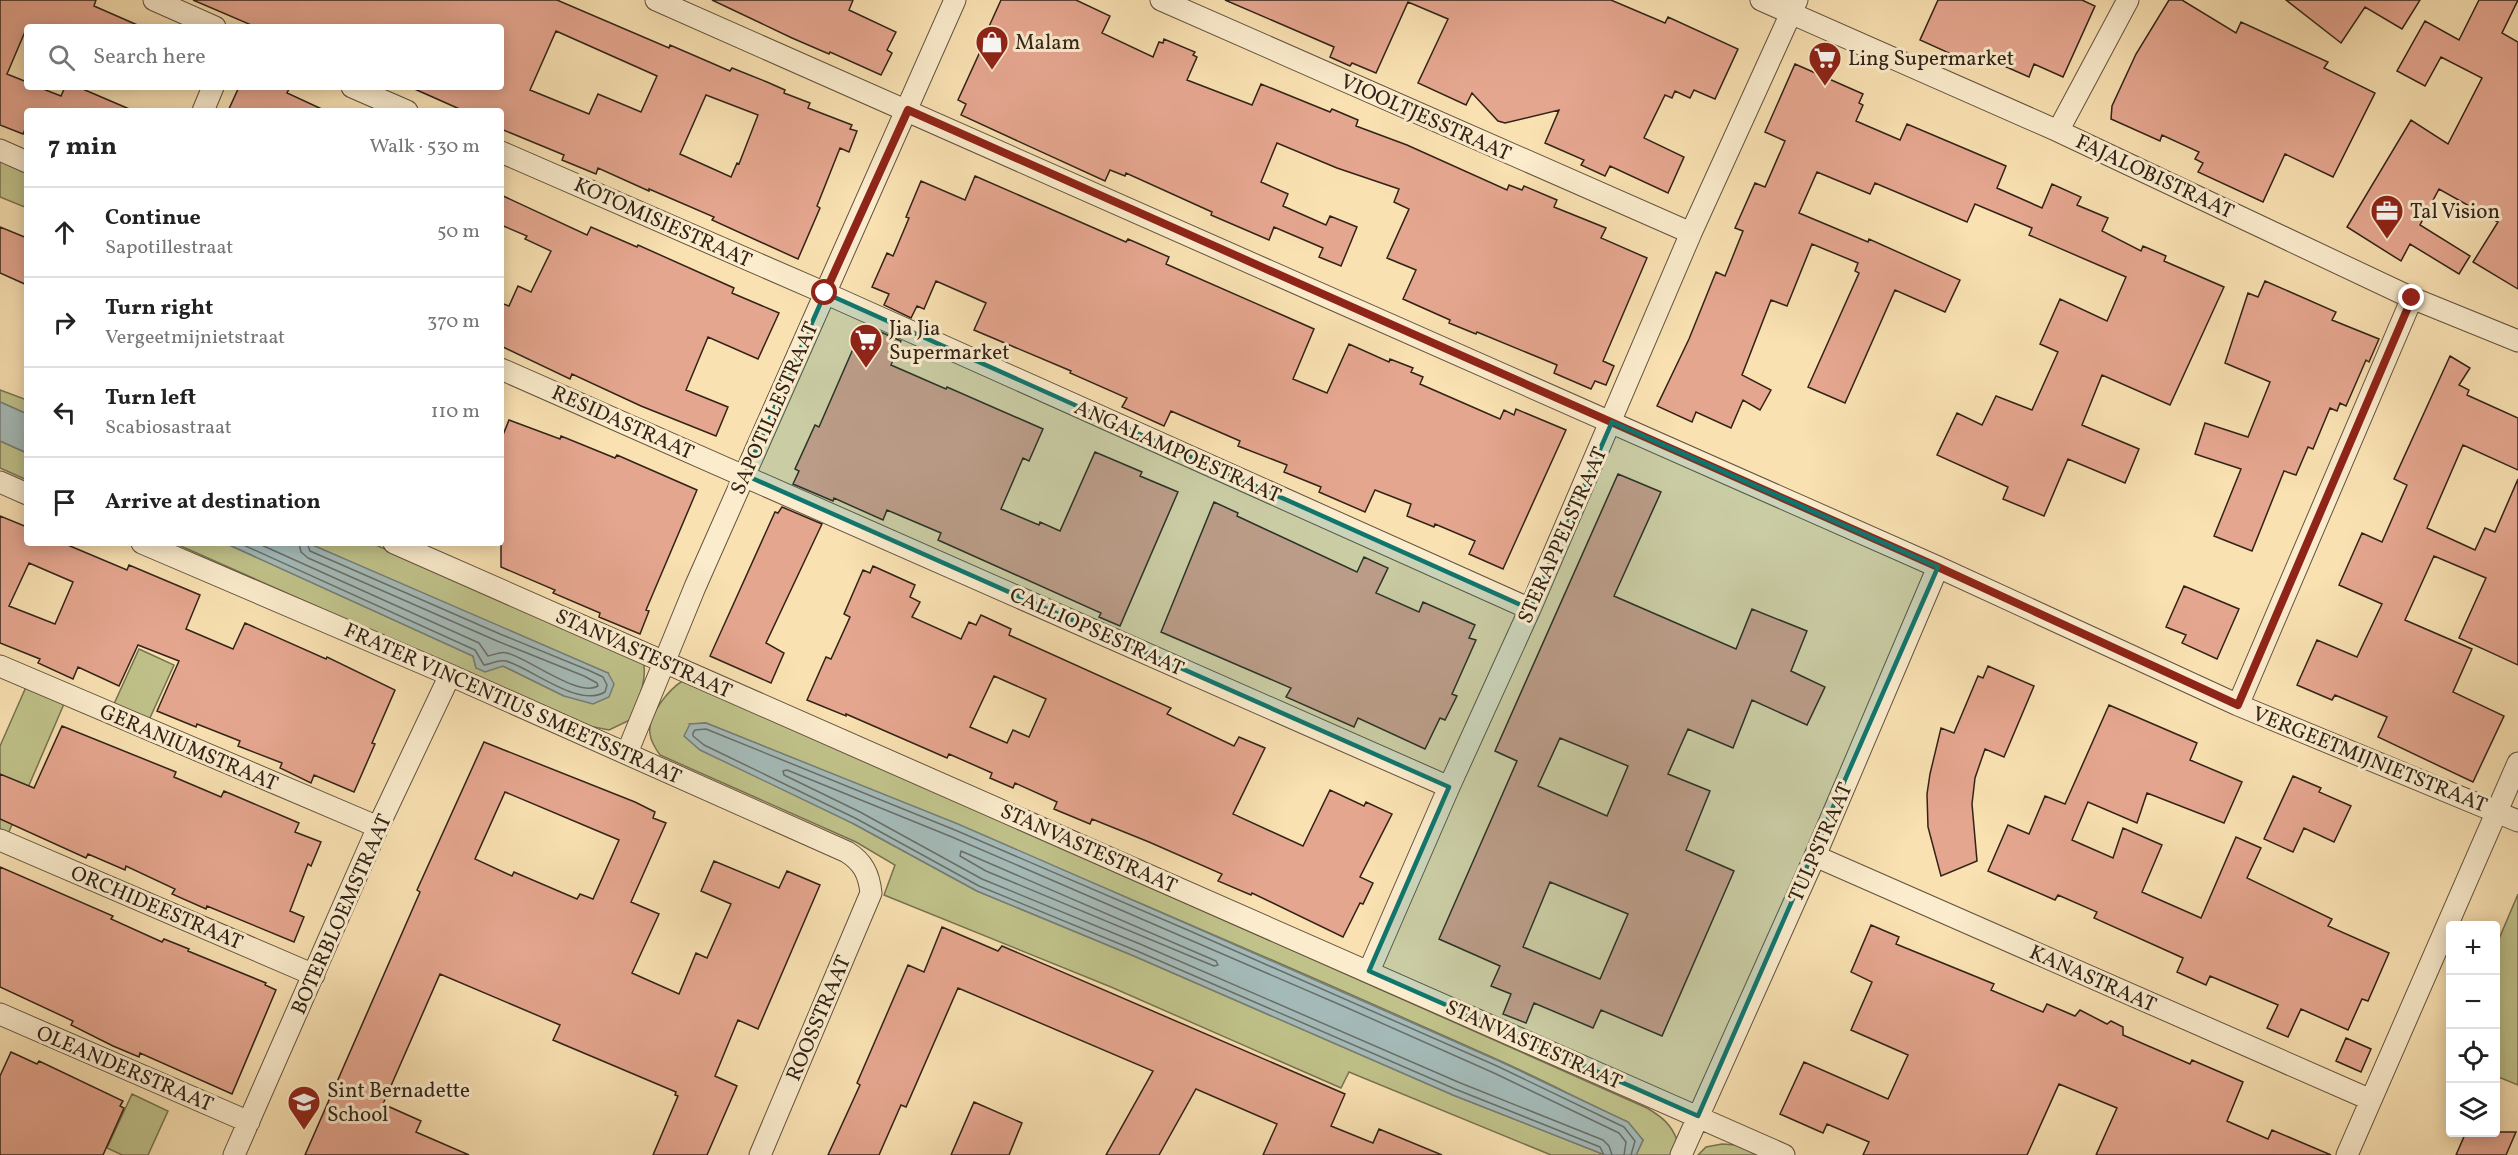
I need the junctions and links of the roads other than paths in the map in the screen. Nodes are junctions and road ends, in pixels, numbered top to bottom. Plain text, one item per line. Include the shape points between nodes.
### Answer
1 (154, 0) edge
2 (657, 0) edge
3 (956, 0) edge
4 (1161, 0) edge
5 (1761, 0) edge
6 (2128, 0) edge
7 (1794, 7) edge
8 (208, 24) edge
9 (212, 90) edge
10 (359, 90) edge
11 (204, 108) edge
12 (400, 108) edge
13 (908, 110) junction
14 (2058, 131) junction
15 (0, 150) edge
16 (504, 153) edge
17 (24, 161) edge
18 (1691, 233) junction
19 (825, 293) junction
20 (2412, 298) junction
21 (2518, 341) edge
22 (504, 370) edge
23 (1612, 422) junction
24 (745, 475) junction
25 (0, 482) edge
26 (24, 493) edge
27 (149, 546) edge
28 (401, 546) edge
29 (1938, 567) junction
30 (1530, 609) junction
31 (663, 662) junction
32 (0, 666) edge
33 (450, 675) junction
34 (2238, 705) junction
35 (627, 753) junction
36 (2518, 763) edge
37 (1449, 787) junction
38 (2496, 811) junction
39 (2518, 821) edge
40 (378, 827) junction
41 (0, 840) edge
42 (1815, 855) junction
43 (870, 880) joint
44 (1369, 971) junction
45 (314, 975) junction
46 (0, 1014) edge
47 (2371, 1101) junction
48 (1698, 1116) junction
49 (249, 1122) junction
50 (234, 1155) edge
51 (760, 1155) edge
52 (1681, 1155) edge
53 (1784, 1155) edge
54 (2347, 1155) edge

1 - 8 street
2 - 13 street, VERGEETMIJNIETSTRAAT
3 - 13 street, SAPOTILLESTRAAT
4 - 18 street, VIOOLTJESSTRAAT
5 - 7 street, FAJALOBISTRAAT
6 - 14 street
7 - 14 street, FAJALOBISTRAAT
7 - 18 street, STERAPPELSTRAAT
9 - 11 street
10 - 12 street
13 - 19 street, SAPOTILLESTRAAT
13 - 23 street, VERGEETMIJNIETSTRAAT
14 - 20 street, FAJALOBISTRAAT
15 - 17 street
16 - 19 street, KOTOMISIESTRAAT
18 - 23 street, STERAPPELSTRAAT
19 - 24 street, SAPOTILLESTRAAT
19 - 30 street, ANGALAMPOESTRAAT
20 - 21 street, FAJALOBISTRAAT
20 - 34 street
22 - 24 street, RESIDASTRAAT
23 - 29 street, VERGEETMIJNIETSTRAAT
23 - 30 street, STERAPPELSTRAAT
24 - 31 street, SAPOTILLESTRAAT
24 - 37 street, CALLIOPSESTRAAT
25 - 26 street
27 - 33 street, FRATER VINCENTIUS SMEETSSTRAAT
28 - 31 street, STANVASTESTRAAT
29 - 34 street, VERGEETMIJNIETSTRAAT
29 - 42 street, TULPSTRAAT
30 - 37 street, STERAPPELSTRAAT
31 - 35 street, SAPOTILLESTRAAT
31 - 44 street, STANVASTESTRAAT
32 - 40 street, GERANIUMSTRAAT
33 - 35 street, FRATER VINCENTIUS SMEETSSTRAAT
33 - 40 street, BOTERBLOEMSTRAAT
34 - 38 street, VERGEETMIJNIETSTRAAT
35 - 43 street, FRATER VINCENTIUS SMEETSSTRAAT via 847,852 865,868
36 - 38 street
37 - 44 street, STERAPPELSTRAAT
38 - 39 street, VERGEETMIJNIETSTRAAT
38 - 47 street
40 - 45 street, BOTERBLOEMSTRAAT
41 - 45 street, ORCHIDEESTRAAT
42 - 47 street, KANASTRAAT
42 - 48 street, TULPSTRAAT
43 - 51 street, ROOSSTRAAT via 872,893
44 - 48 street, STANVASTESTRAAT
45 - 49 street, BOTERBLOEMSTRAAT
46 - 49 street, OLEANDERSTRAAT
47 - 54 street
48 - 52 street, TULPSTRAAT
48 - 53 street, STANVASTESTRAAT
49 - 50 street, BOTERBLOEMSTRAAT

